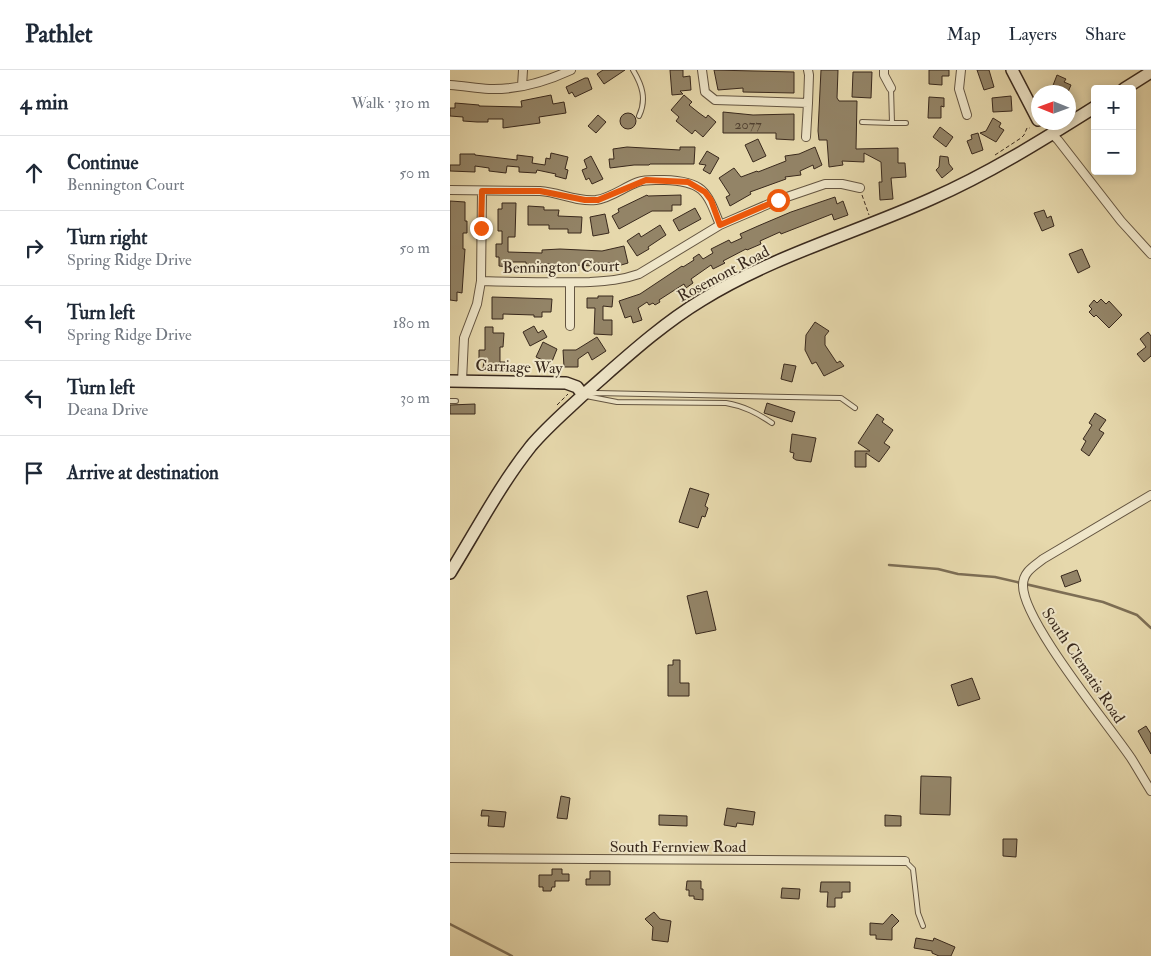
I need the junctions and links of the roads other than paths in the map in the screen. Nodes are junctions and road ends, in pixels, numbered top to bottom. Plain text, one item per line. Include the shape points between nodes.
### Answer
1 (523, 70) edge
2 (546, 70) edge
3 (571, 70) edge
4 (633, 70) edge
5 (702, 70) edge
6 (808, 70) edge
7 (884, 70) edge
8 (961, 70) edge
9 (1012, 70) edge
10 (1151, 72) edge
11 (550, 79) junction
12 (450, 85) edge
13 (1130, 85) edge
14 (522, 86) junction
15 (891, 88) joint
16 (808, 103) junction
17 (1091, 110) edge
18 (1031, 112) edge
19 (968, 115) dead end
20 (639, 116) dead end
21 (862, 122) dead end
22 (892, 123) junction
23 (906, 123) dead end
24 (1046, 130) edge
25 (1052, 134) junction
26 (806, 137) dead end
27 (860, 188) dead end
28 (450, 190) edge
29 (482, 191) junction
30 (720, 225) junction
31 (1151, 254) edge
32 (481, 282) junction
33 (570, 283) junction
34 (570, 326) dead end
35 (450, 381) edge
36 (462, 381) junction
37 (583, 395) junction
38 (450, 401) edge
39 (456, 401) dead end
40 (855, 408) dead end
41 (772, 423) dead end
42 (1151, 495) edge
43 (450, 573) edge
44 (1151, 791) edge
45 (450, 858) edge
46 (905, 861) joint
47 (924, 926) dead end

1 - 14 street
2 - 11 street
3 - 11 street
4 - 20 lane via 641,84 644,99
5 - 16 street via 705,92 714,100
6 - 16 street
7 - 15 street
8 - 19 street via 959,89
9 - 18 main road
10 - 13 main road
11 - 14 street
12 - 14 street via 490,89
15 - 22 lane
16 - 26 street
17 - 25 main road, Rosemont Road
21 - 22 lane
22 - 23 lane
24 - 25 main road
25 - 31 street
25 - 37 main road, Rosemont Road via 953,189 765,266 727,286 663,327
27 - 30 street, Bennington Court via 825,184
28 - 29 street
29 - 30 street via 540,191 591,200 646,180 688,182 705,192 711,200
29 - 32 street
30 - 33 street, Bennington Court via 627,279
32 - 33 street, Bennington Court
32 - 36 street via 477,304 464,338
33 - 34 street
35 - 36 main road, Carriage Way
36 - 37 main road, Carriage Way via 566,383
37 - 40 lane via 841,398
37 - 41 lane via 617,402 740,405
37 - 43 main road, Rosemont Road via 540,435 520,460
38 - 39 lane
42 - 44 street, South Clematis Road via 1043,559 1029,570 1023,584 1026,601 1040,628
45 - 46 street, South Fernview Road
46 - 47 lane via 913,869 918,913

